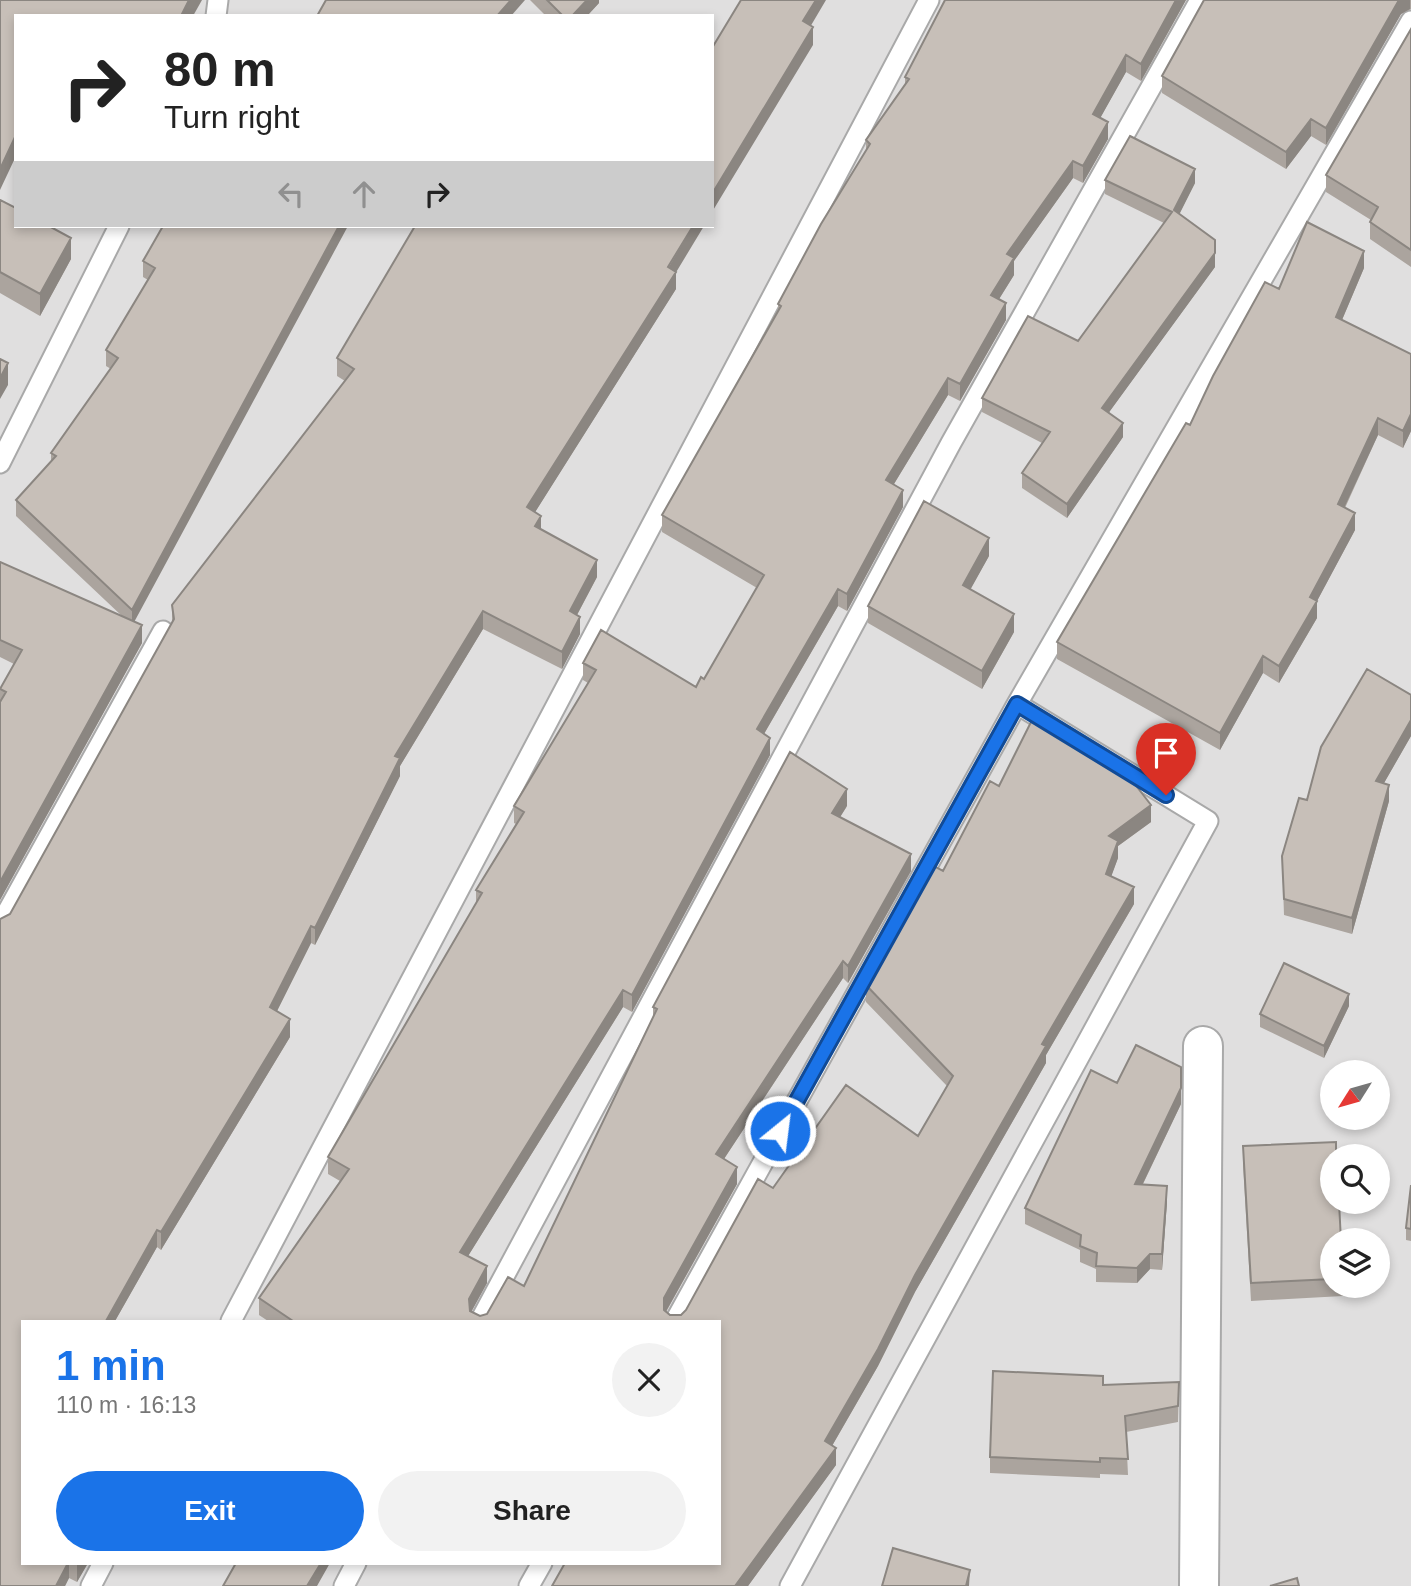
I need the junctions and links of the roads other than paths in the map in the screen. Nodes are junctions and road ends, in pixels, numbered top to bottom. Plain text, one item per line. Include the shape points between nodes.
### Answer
1 (929, 0) edge
2 (1200, 0) edge
3 (1411, 20) edge
4 (118, 228) edge
5 (0, 463) edge
6 (163, 631) dead end
7 (1017, 704) junction
8 (0, 925) edge
9 (1203, 1046) dead end
10 (232, 1320) edge
11 (481, 1320) edge
12 (676, 1320) edge
13 (102, 1565) edge
14 (355, 1565) edge
15 (541, 1565) edge
16 (91, 1586) edge
17 (344, 1586) edge
18 (529, 1586) edge
19 (790, 1586) edge
20 (1199, 1586) edge

1 - 10 lane
2 - 11 lane via 951,443
3 - 7 lane
4 - 5 lane
6 - 8 lane
7 - 12 lane
7 - 19 lane via 1208,821
9 - 20 street
13 - 16 lane
14 - 17 lane
15 - 18 lane

